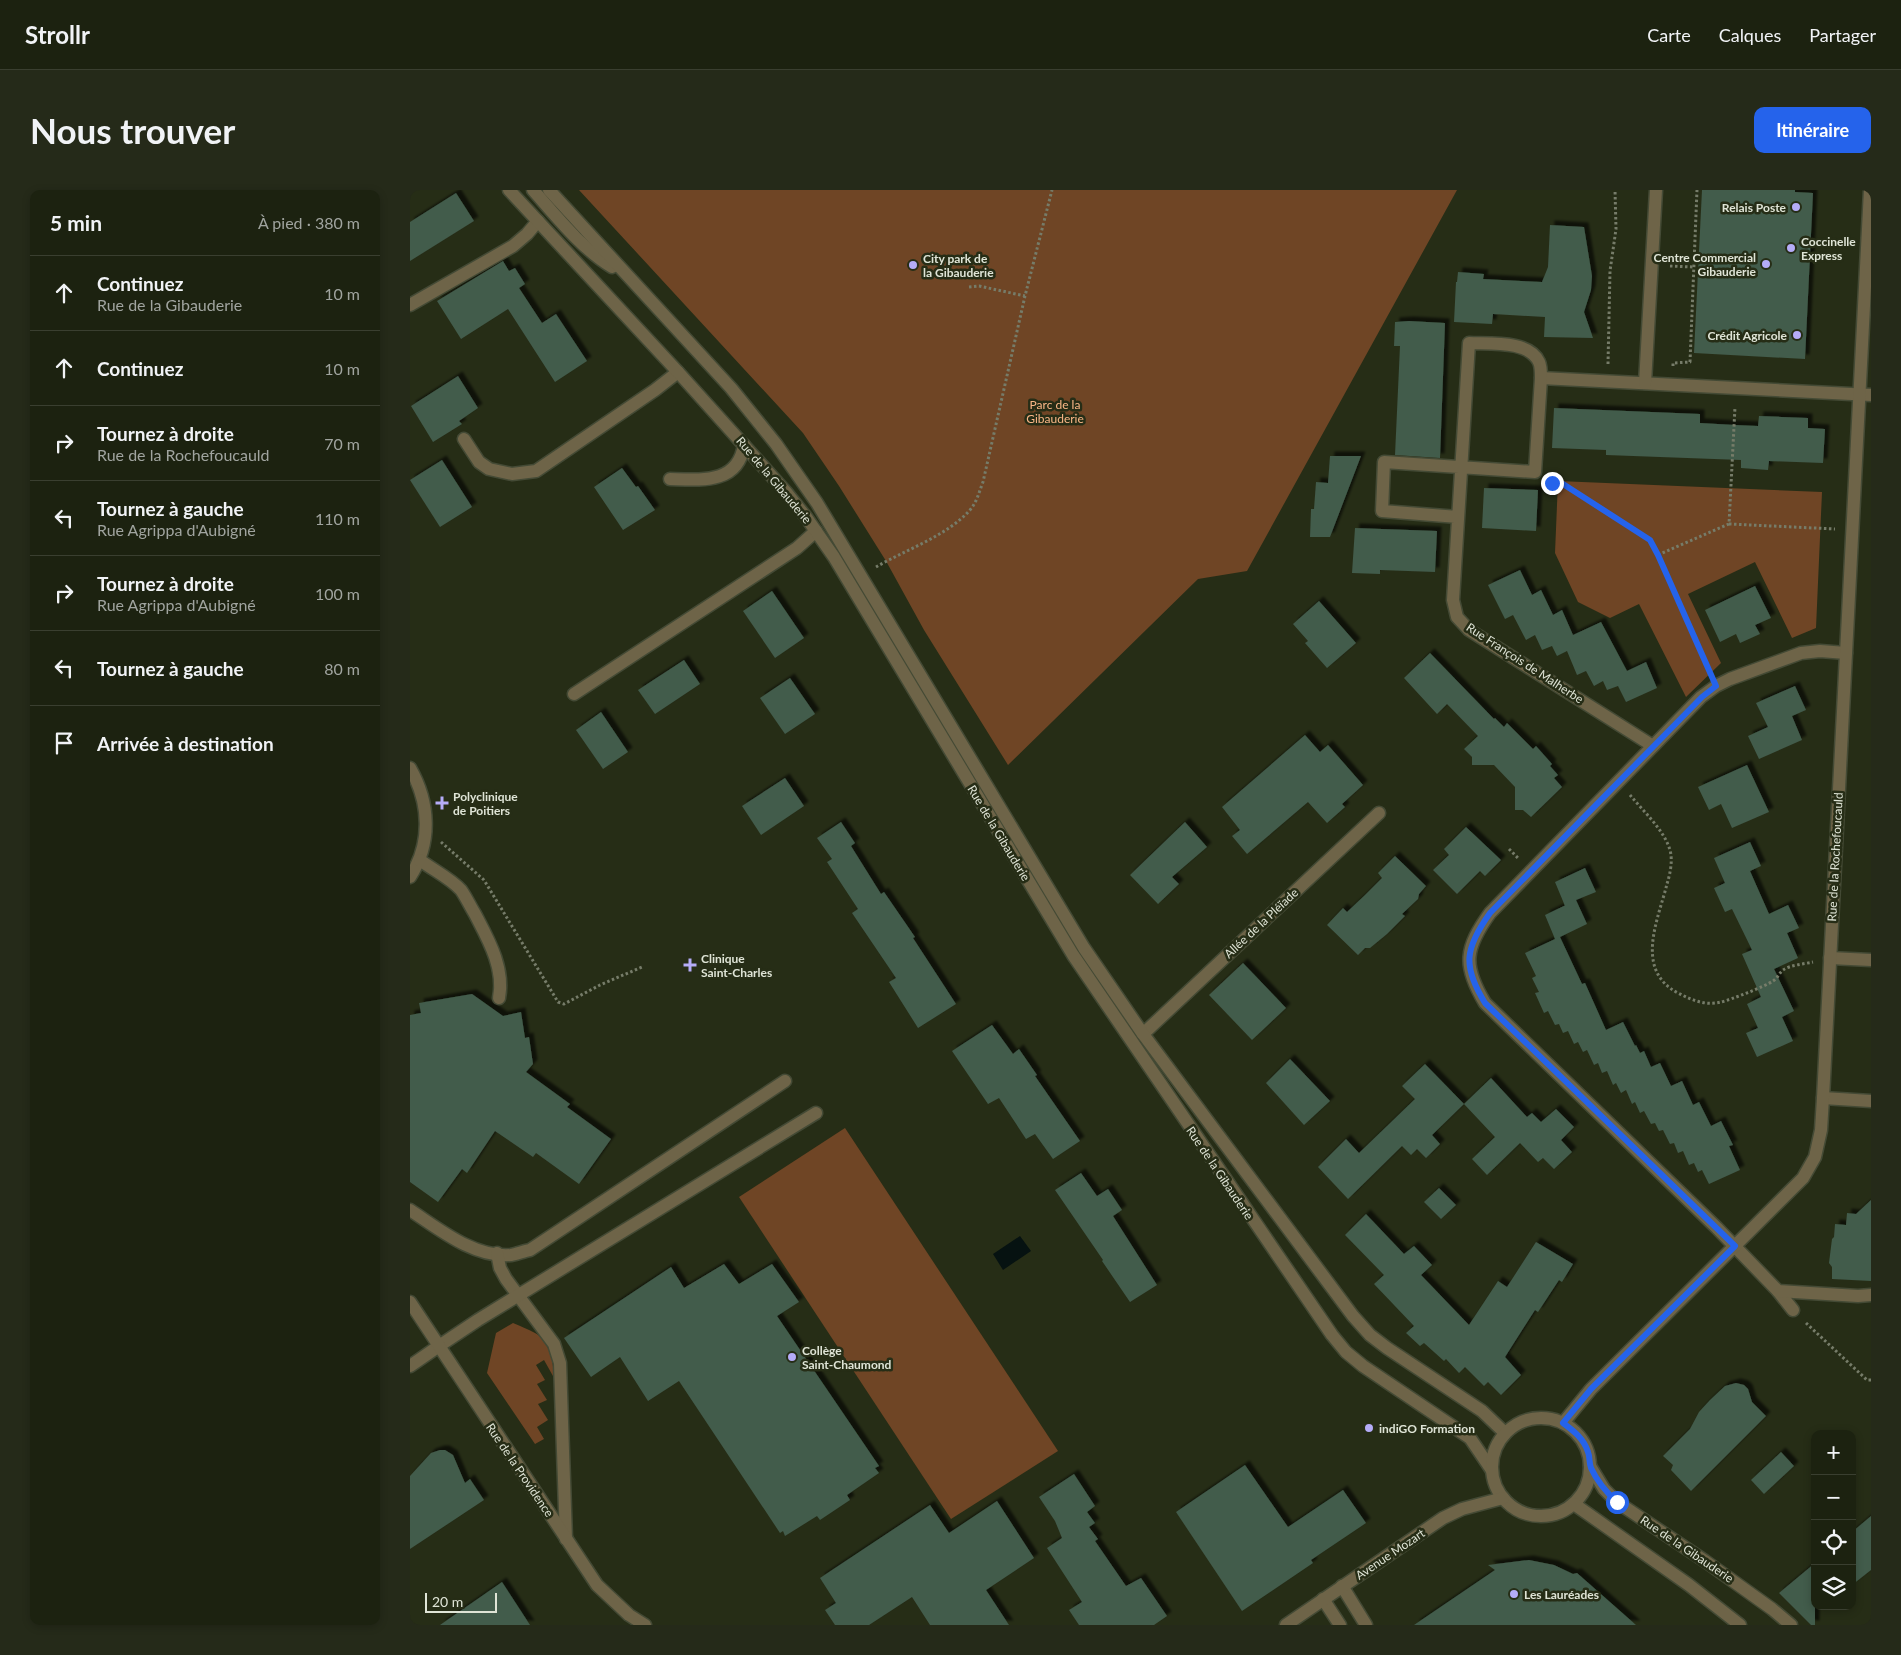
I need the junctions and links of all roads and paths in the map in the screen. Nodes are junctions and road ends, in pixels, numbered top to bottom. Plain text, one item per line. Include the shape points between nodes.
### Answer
1 (509, 190) edge
2 (533, 190) edge
3 (549, 190) edge
4 (1052, 190) edge
5 (1615, 190) edge
6 (1656, 190) edge
7 (1697, 190) edge
8 (1870, 190) edge
9 (538, 222) junction
10 (1652, 264) junction
11 (1694, 267) junction
12 (629, 278) junction
13 (969, 287) dead end
14 (1025, 296) junction
15 (410, 305) edge
16 (678, 372) junction
17 (1541, 378) junction
18 (1608, 381) junction
19 (1645, 382) junction
20 (1672, 384) junction
21 (1865, 395) edge
22 (1735, 405) dead end
23 (464, 439) dead end
24 (744, 445) junction
25 (1461, 468) junction
26 (1535, 472) junction
27 (670, 480) dead end
28 (1458, 517) junction
29 (1729, 524) junction
30 (1852, 530) junction
31 (816, 531) junction
32 (1658, 555) junction
33 (860, 576) junction
34 (1846, 653) junction
35 (1716, 686) junction
36 (574, 694) dead end
37 (1653, 746) junction
38 (410, 768) edge
39 (1619, 781) junction
40 (1379, 813) dead end
41 (427, 831) junction
42 (420, 860) junction
43 (410, 877) edge
44 (1830, 958) junction
45 (1871, 960) edge
46 (642, 967) dead end
47 (499, 998) dead end
48 (1143, 1034) junction
49 (785, 1081) dead end
50 (1824, 1098) junction
51 (1871, 1101) edge
52 (816, 1113) dead end
53 (410, 1210) edge
54 (1735, 1246) junction
55 (497, 1253) junction
56 (1778, 1291) junction
57 (517, 1295) junction
58 (1871, 1295) edge
59 (410, 1302) edge
60 (1793, 1310) joint
61 (439, 1346) junction
62 (410, 1366) edge
63 (1871, 1380) edge
64 (1563, 1423) junction
65 (1505, 1433) junction
66 (1590, 1466) junction
67 (1491, 1469) junction
68 (1503, 1498) junction
69 (1574, 1504) junction
70 (566, 1539) junction
71 (1342, 1586) junction
72 (1323, 1599) junction
73 (645, 1625) edge
74 (1286, 1625) edge
75 (1340, 1625) edge
76 (1366, 1625) edge
77 (1740, 1625) edge
78 (1791, 1625) edge

1 - 9 street, Rue de la Gibauderie
2 - 12 street, Rue de la Gibauderie via 579,240 602,261
3 - 12 street, Rue de la Gibauderie
4 - 14 path
5 - 18 path
6 - 10 street
7 - 11 path
8 - 21 street, Rue de la Rochefoucauld
9 - 15 street via 499,255
9 - 16 street, Rue de la Gibauderie
10 - 11 path
10 - 19 street
11 - 20 path via 1690,362 1673,363
12 - 33 street, Rue de la Gibauderie via 762,426 817,503
13 - 14 path via 979,286
14 - 33 path via 977,500 960,520
16 - 23 street via 536,471 512,474 489,469 479,462
16 - 24 street, Rue de la Gibauderie
17 - 18 street
17 - 25 street, Rue François de Malherbe via 1540,363 1531,351 1520,346 1469,343
17 - 26 street, Rue François de Malherbe
18 - 19 street
19 - 20 street
20 - 21 street
21 - 30 street, Rue de la Rochefoucauld
22 - 29 path
24 - 27 street via 738,463 719,477
24 - 31 street, Rue de la Gibauderie
25 - 26 street
25 - 28 street, Rue François de Malherbe
25 - 28 street via 1384,462 1382,512
26 - 32 path via 1552,483 1563,484 1650,540
28 - 37 street, Rue François de Malherbe via 1453,600 1457,616 1469,630
29 - 30 path
29 - 32 path
30 - 34 street, Rue de la Rochefoucauld
31 - 36 street via 797,548
31 - 67 street, Rue de la Gibauderie via 1072,955 1332,1335 1363,1366 1470,1438
32 - 35 path
33 - 48 street, Rue de la Gibauderie via 1084,948
34 - 35 street via 1820,651 1801,654
34 - 44 street, Rue de la Rochefoucauld
35 - 37 street
37 - 39 street
38 - 41 street via 422,798
39 - 44 path via 1663,836 1670,851 1669,877 1652,941 1651,959 1657,975 1672,990 1692,1000 1709,1004 1723,1002 1774,981 1784,970
39 - 54 street via 1480,927 1471,944 1469,964 1474,986 1485,1003
40 - 48 street, Allée de la Pléïade
41 - 42 street
41 - 46 path via 484,880 558,1002 564,1004
42 - 43 street
42 - 47 street via 450,881 468,901 497,961 501,982
44 - 45 street
44 - 50 street, Rue de la Rochefoucauld
48 - 65 street, Rue de la Gibauderie via 1370,1335 1482,1411
49 - 55 street via 530,1250 511,1255
50 - 51 street
50 - 54 street, Rue de la Rochefoucauld via 1815,1157 1803,1178
52 - 57 street
53 - 55 street via 471,1248
54 - 56 street
54 - 64 street, Rue de la Rochefoucauld via 1591,1389
55 - 57 street via 500,1268
56 - 58 street
56 - 60 street
57 - 61 street
57 - 70 street via 554,1344 560,1363
59 - 61 street, Rue de la Providence
60 - 63 path via 1867,1380
61 - 62 street
61 - 70 street, Rue de la Providence
64 - 65 street via 1548,1418 1532,1418
64 - 66 street via 1583,1441
65 - 67 street via 1493,1456
66 - 69 street via 1586,1487
66 - 78 street, Rue de la Gibauderie via 1604,1490 1617,1502 1705,1561
67 - 68 street
68 - 69 street via 1515,1509 1529,1515 1561,1513
68 - 71 street, Avenue Mozart via 1462,1509 1443,1518
69 - 77 street
70 - 73 street, Rue de la Providence via 598,1585 628,1615
71 - 72 street, Avenue Mozart
71 - 76 street
72 - 74 street, Avenue Mozart
72 - 75 street

